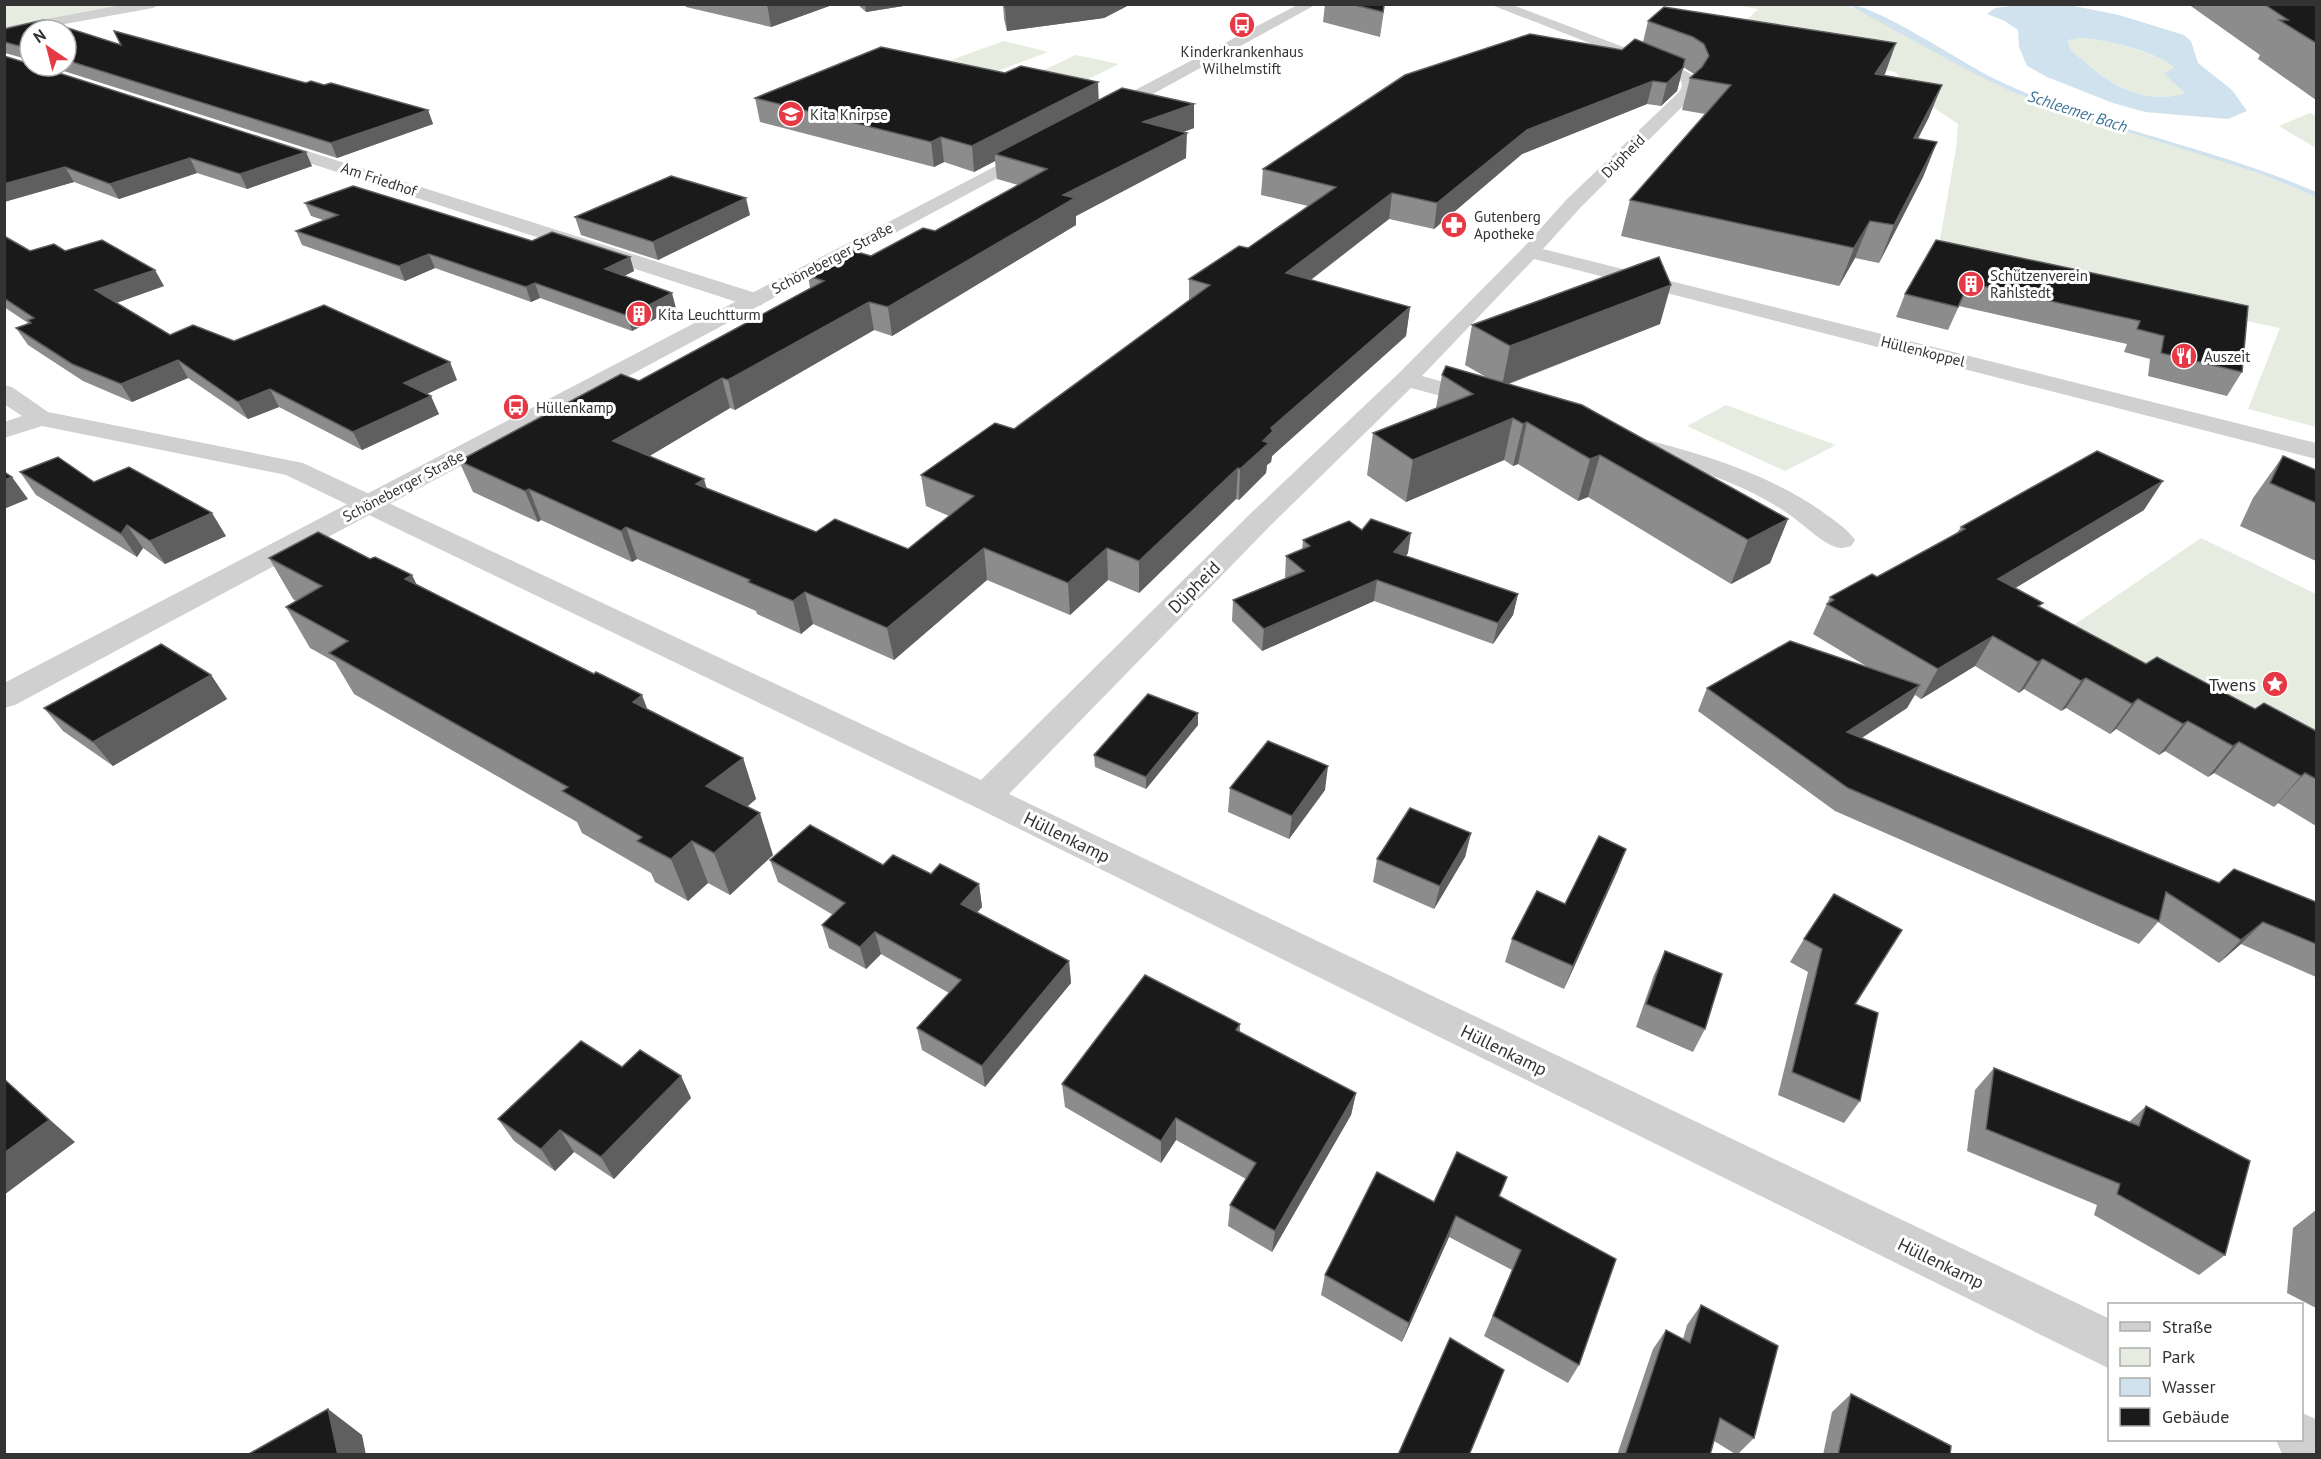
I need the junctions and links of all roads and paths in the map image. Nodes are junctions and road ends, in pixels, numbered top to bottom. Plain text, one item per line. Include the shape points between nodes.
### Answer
1 (153, 4) edge
2 (1310, 4) edge
3 (1496, 4) edge
4 (4, 31) edge
5 (1080, 126) edge
6 (247, 137) edge
7 (1051, 142) edge
8 (1530, 252) junction
9 (754, 300) junction
10 (1406, 379) junction
11 (4, 392) edge
12 (1508, 407) edge
13 (40, 418) junction
14 (4, 432) edge
15 (1607, 436) edge
16 (2316, 451) edge
17 (368, 505) junction
18 (1841, 540) dead end
19 (4, 697) edge
20 (985, 797) junction
21 (2108, 1345) edge

1 - 4 street
2 - 5 street
3 - 8 street, Düpheid via 1679,73 1690,86
6 - 9 street, Am Friedhof
7 - 9 street, Schöneberger Straße
8 - 10 street, Düpheid
8 - 16 street, Hüllenkoppel
9 - 17 street, Schöneberger Straße
10 - 12 street
10 - 20 street, Düpheid
11 - 13 street, Hüllenkamp
13 - 14 street
13 - 17 street, Hüllenkamp via 294,469
15 - 18 street via 1731,473 1764,488
17 - 19 street, Schöneberger Straße
17 - 20 street, Hüllenkamp
20 - 21 street, Hüllenkamp

